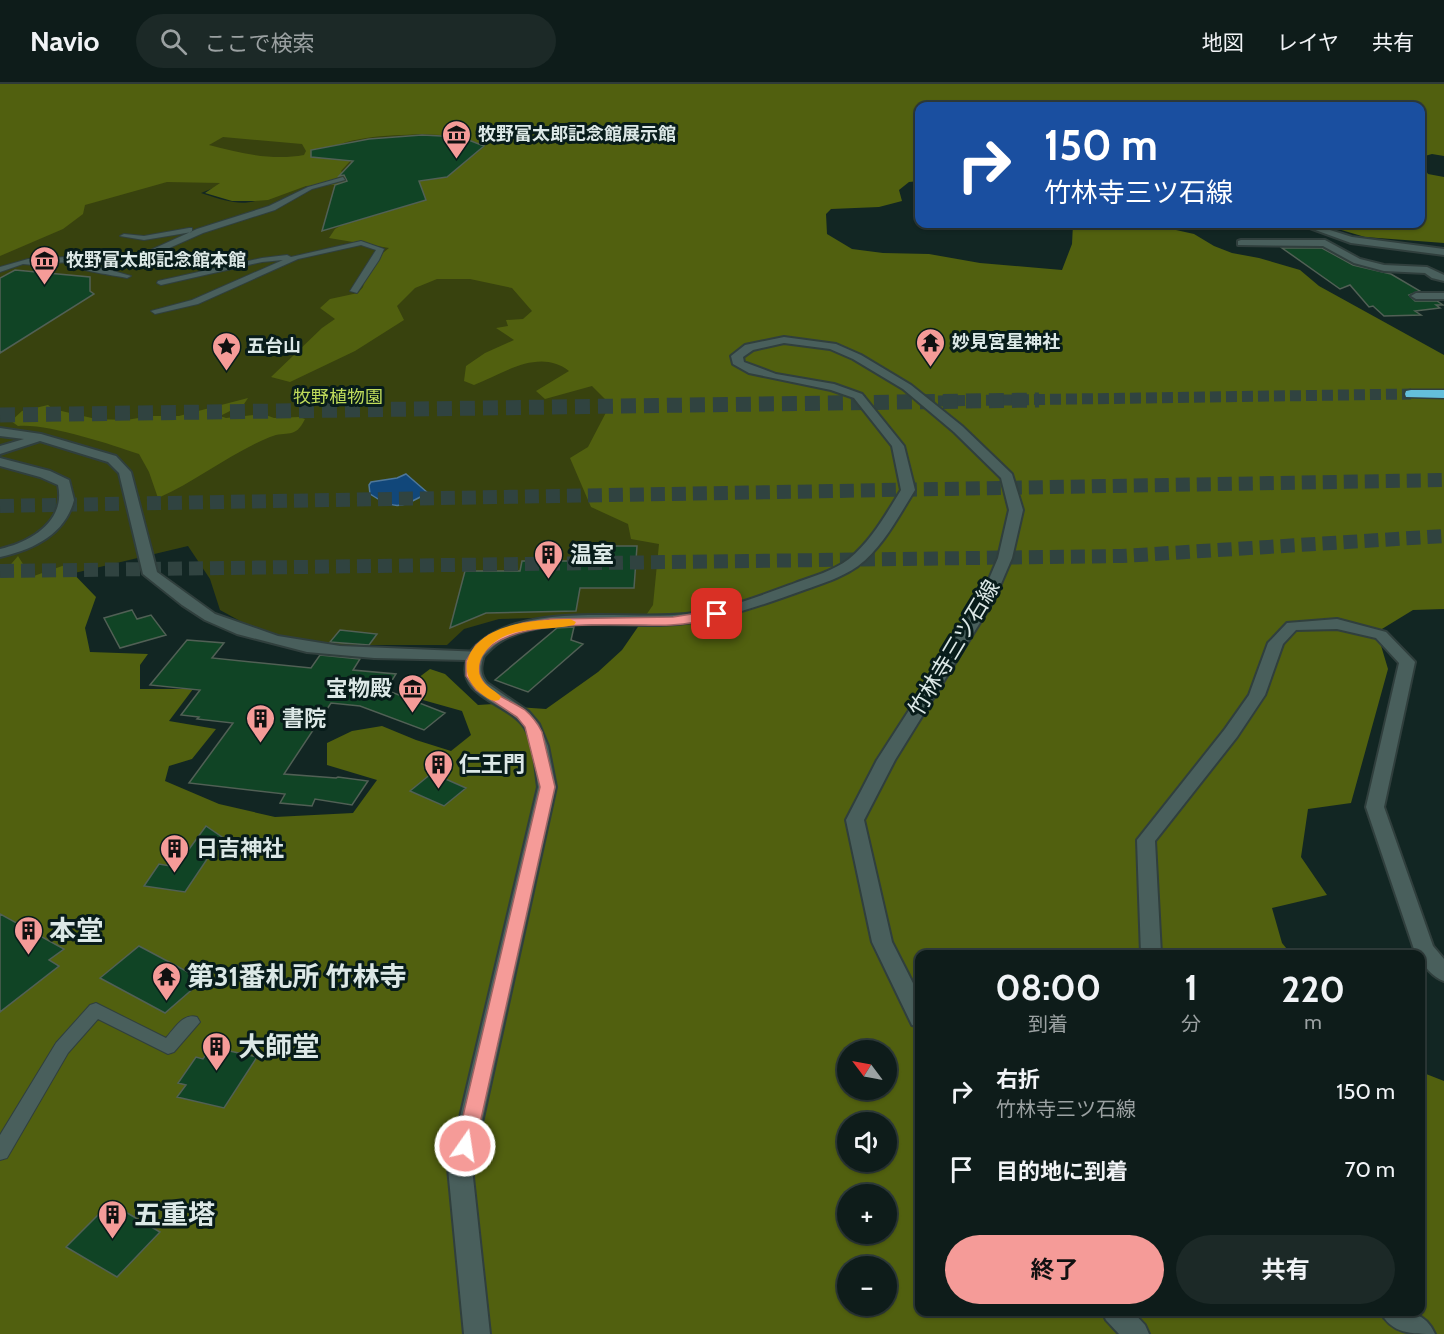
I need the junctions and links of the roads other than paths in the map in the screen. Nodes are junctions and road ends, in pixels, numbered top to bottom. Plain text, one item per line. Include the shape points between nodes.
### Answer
1 (343, 179) dead end
2 (1316, 228) edge
3 (200, 231) junction
4 (124, 236) dead end
5 (1241, 243) dead end
6 (1444, 252) edge
7 (296, 257) junction
8 (38, 261) junction
9 (0, 270) edge
10 (127, 276) dead end
11 (1444, 278) edge
12 (161, 283) dead end
13 (354, 291) dead end
14 (1416, 296) dead end
15 (1444, 296) edge
16 (155, 311) dead end
17 (1411, 394) tunnel mouth
18 (1444, 394) edge
19 (0, 432) edge
20 (41, 438) junction
21 (0, 450) edge
22 (0, 462) edge
23 (0, 553) edge
24 (476, 655) junction
25 (1151, 950) edge
26 (1425, 950) edge
27 (1425, 950) edge
28 (1444, 973) edge
29 (915, 1009) edge
30 (191, 1022) dead end
31 (0, 1152) edge
32 (1120, 1316) edge
33 (1399, 1316) edge
34 (477, 1334) edge
35 (1136, 1334) edge
36 (1422, 1334) edge

1 - 3 lane
2 - 6 main road via 1351,240
3 - 4 lane via 144,238
3 - 8 lane via 146,255
5 - 11 main road via 1325,243 1357,261 1384,268 1427,270
7 - 12 lane via 262,260
7 - 13 lane via 361,243 380,249 376,262 360,277
7 - 16 lane via 195,302
8 - 9 lane via 15,262
8 - 10 lane
14 - 15 main road
17 - 18 highway
19 - 20 main road
20 - 21 main road
20 - 24 main road via 112,459 125,472 150,574 209,616 271,641 303,648
22 - 23 main road via 64,483 68,500 62,513 34,542
24 - 29 main road, 竹林寺三ツ石線 via 500,634 533,625 673,621 729,611 842,571 874,543 908,490 898,446 858,396 834,387 753,371 739,364 737,356 749,347 784,340 832,346 903,384 933,408 1007,477 1016,510 1005,558 987,600 886,760 855,820 882,942
24 - 34 main road via 472,672 477,683 522,714 535,732 547,787 460,1168
25 - 26 main road via 1146,840 1257,695 1276,642 1292,626 1337,624 1381,635 1407,662 1375,807
27 - 28 main road
30 - 31 lane via 168,1047 96,1010 62,1048
32 - 35 main road
33 - 36 main road

